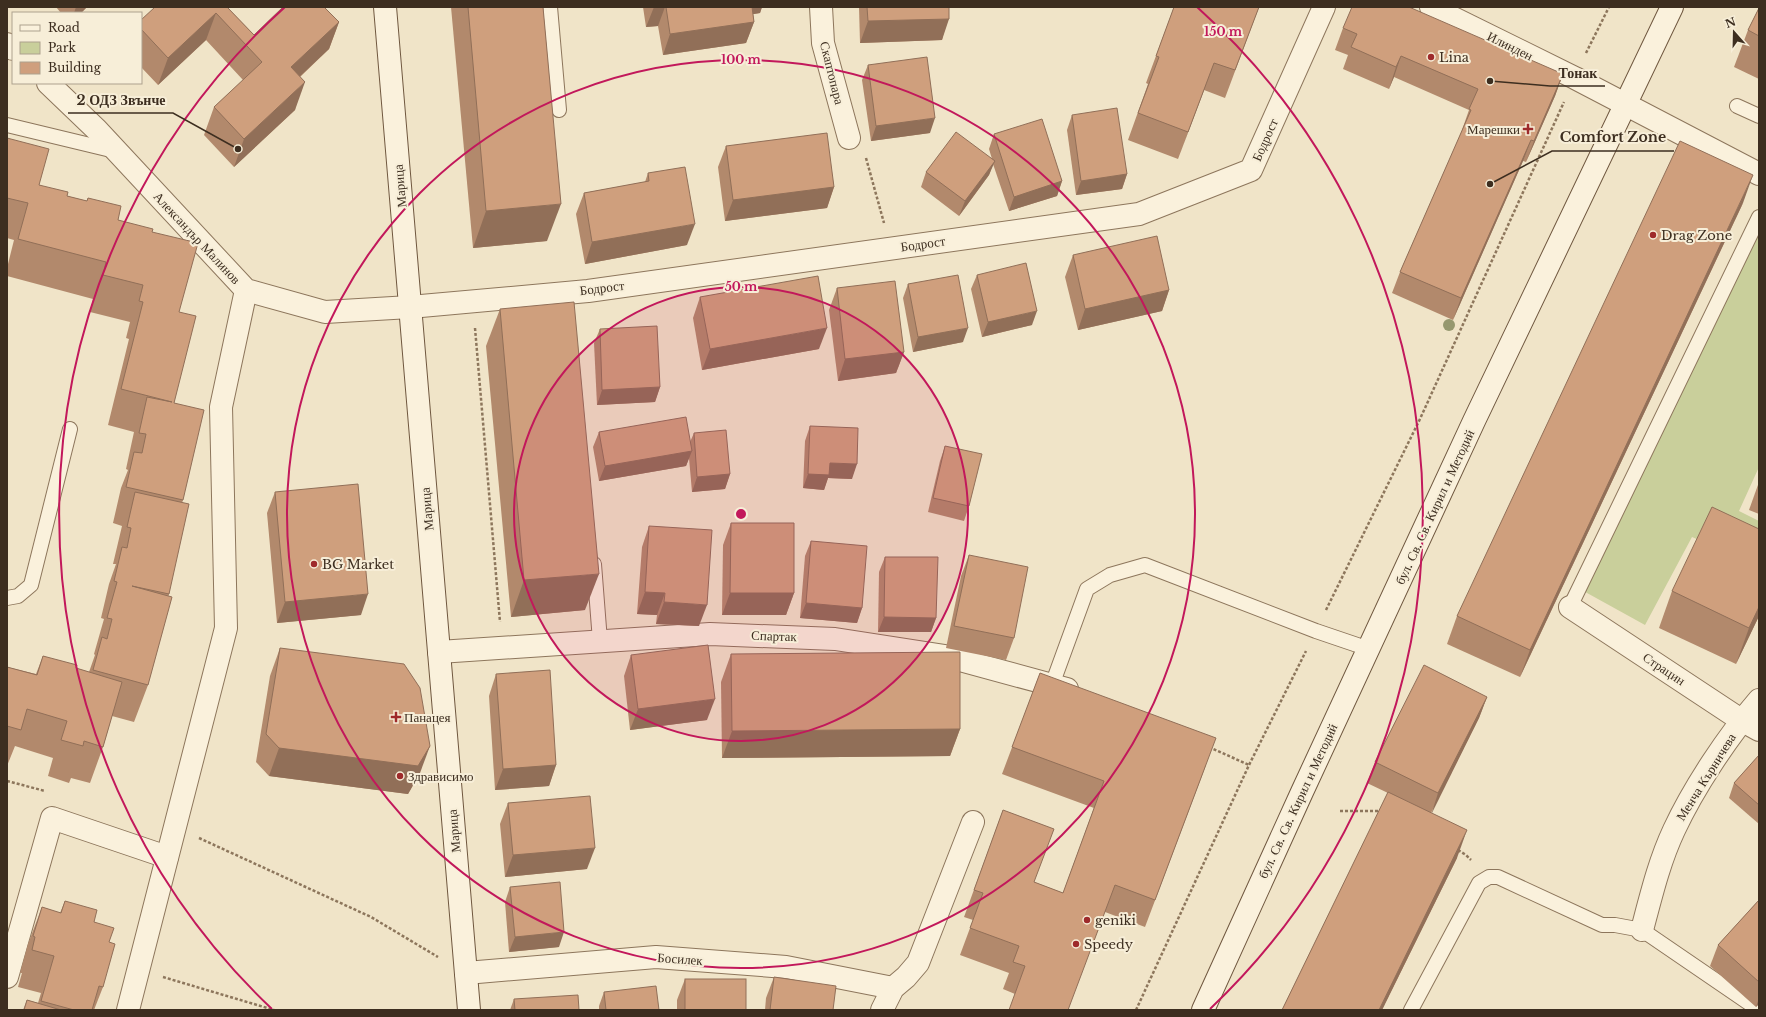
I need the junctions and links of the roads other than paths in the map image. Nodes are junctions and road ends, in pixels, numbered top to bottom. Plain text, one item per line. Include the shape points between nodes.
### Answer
1 (385, 7) edge
2 (550, 7) edge
3 (821, 7) edge
4 (1324, 7) edge
5 (1430, 7) edge
6 (1672, 7) edge
7 (49, 84) edge
8 (1625, 104) junction
9 (1737, 106) dead end
10 (558, 110) dead end
11 (1759, 116) edge
12 (7, 125) edge
13 (857, 144) road end
14 (117, 151) junction
15 (1759, 174) edge
16 (1759, 217) edge
17 (246, 290) junction
18 (410, 307) junction
19 (70, 429) dead end
20 (593, 550) edge
21 (7, 598) edge
22 (1570, 607) joint
23 (600, 641) junction
24 (1369, 649) junction
25 (439, 652) junction
26 (1052, 685) junction
27 (1088, 694) edge
28 (1759, 700) edge
29 (1750, 725) edge
30 (973, 822) dead end
31 (167, 857) junction
32 (1642, 930) junction
33 (466, 973) junction
34 (7, 977) edge
35 (893, 988) junction
36 (128, 1010) edge
37 (469, 1010) edge
38 (882, 1010) edge
39 (1203, 1010) edge
40 (1411, 1010) edge
41 (1759, 1010) edge

1 - 18 street, Марица
2 - 10 lane
3 - 13 street, Скаптопара via 823,43
4 - 18 street, Бодрост via 1251,170 1139,214 588,291
5 - 8 street, Илинден
6 - 8 street, бул. Св. Св. Кирил и Методий
7 - 14 street, Александър Малинов
8 - 15 street, Илинден
8 - 24 street, бул. Св. Св. Кирил и Методий
9 - 11 lane
12 - 14 lane
14 - 17 street, Александър Малинов
16 - 22 lane
17 - 18 street, Александър Малинов via 325,312
17 - 31 street via 221,407 226,628
18 - 25 street, Марица
19 - 21 lane via 31,585 18,596
20 - 23 lane
22 - 29 street, Страцин
23 - 25 street, Спартак
23 - 26 street, Спартак via 710,634 835,639 945,656
24 - 26 lane via 1145,565 1110,575 1087,590
24 - 39 street, бул. Св. Св. Кирил и Методий
25 - 33 street, Марица
26 - 27 street, Спартак
28 - 29 street, Менча Кърничева
29 - 32 street, Менча Кърничева via 1694,792 1674,830 1659,869
30 - 35 street via 918,963
31 - 34 street via 52,818
31 - 36 street
32 - 40 lane via 1602,925 1498,877 1489,877 1479,883
32 - 41 lane
33 - 35 street, Босилек via 656,957 786,967
33 - 37 street, Марица
35 - 38 street

